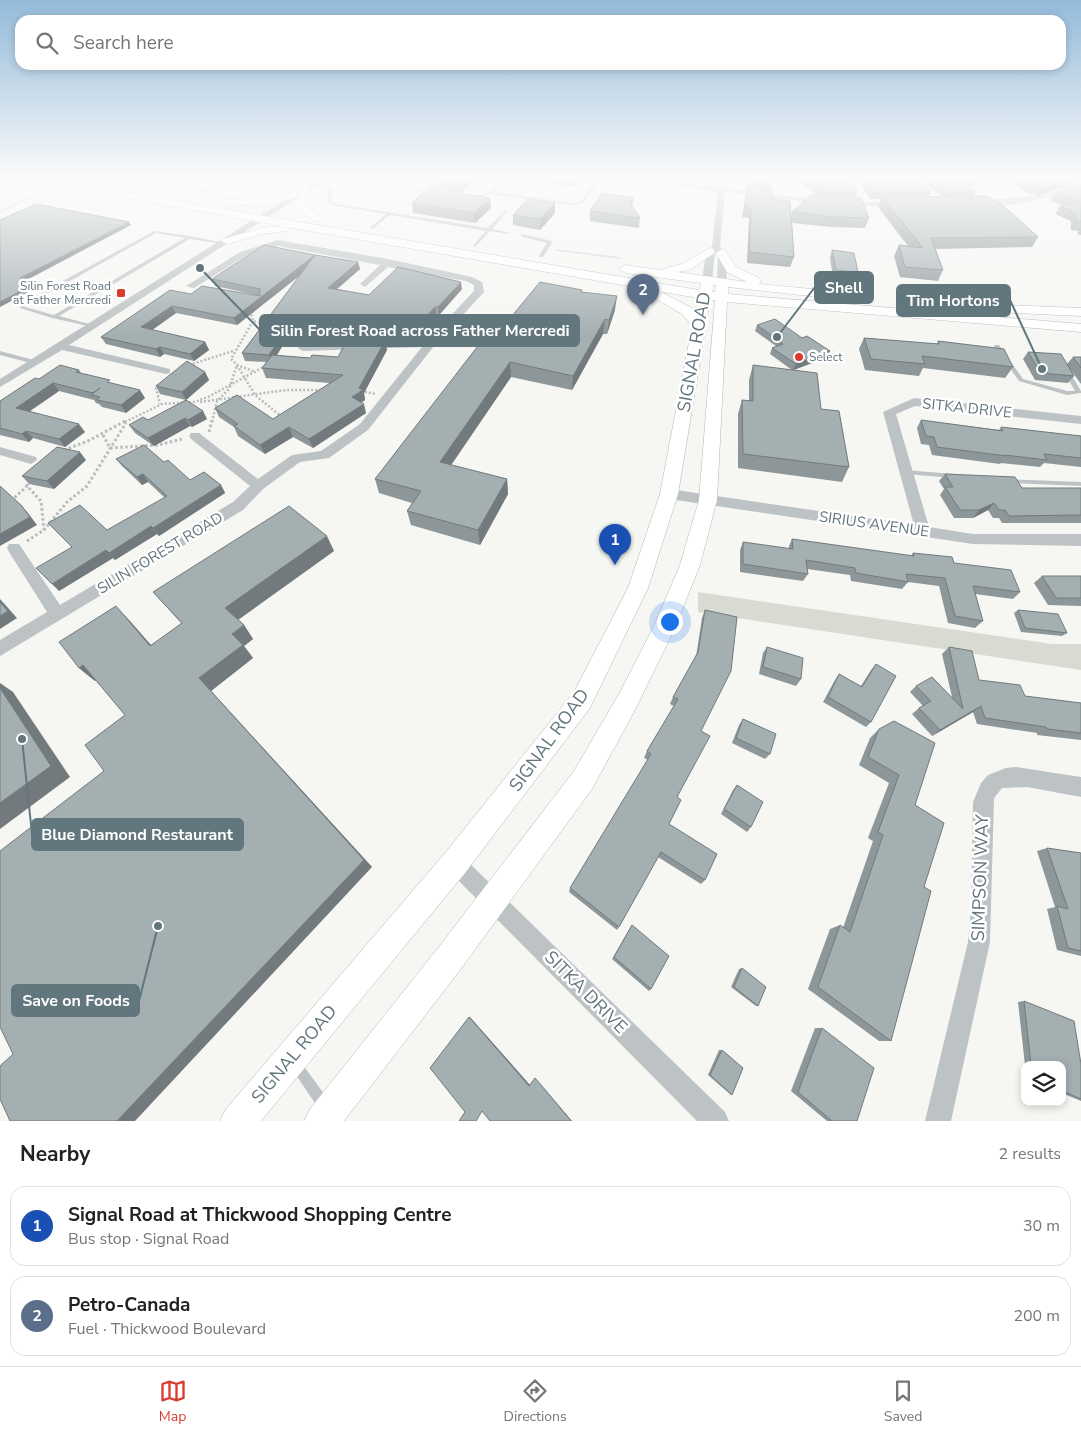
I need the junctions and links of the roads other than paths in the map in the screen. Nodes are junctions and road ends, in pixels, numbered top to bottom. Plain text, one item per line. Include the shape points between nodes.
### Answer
1 (158, 231) edge
2 (161, 231) edge
3 (242, 231) edge
4 (261, 231) edge
5 (329, 231) edge
6 (391, 231) edge
7 (487, 231) edge
8 (497, 231) edge
9 (718, 231) edge
10 (508, 233) dead end
11 (522, 235) dead end
12 (190, 237) junction
13 (225, 242) junction
14 (475, 246) junction
15 (434, 250) junction
16 (716, 250) junction
17 (541, 256) junction
18 (388, 262) junction
19 (648, 272) junction
20 (163, 281) junction
21 (707, 281) junction
22 (622, 282) junction
23 (722, 283) junction
24 (365, 284) dead end
25 (778, 290) junction
26 (705, 295) junction
27 (803, 306) junction
28 (1081, 312) edge
29 (713, 313) junction
30 (54, 317) junction
31 (91, 326) junction
32 (1081, 328) edge
33 (430, 344) junction
34 (60, 346) junction
35 (997, 346) edge
36 (303, 348) dead end
37 (0, 353) edge
38 (35, 362) junction
39 (1065, 368) edge
40 (166, 371) road end
41 (0, 384) edge
42 (1081, 420) edge
43 (200, 440) road end
44 (0, 450) edge
45 (31, 460) road end
46 (906, 472) junction
47 (963, 477) edge
48 (1001, 480) edge
49 (1081, 484) edge
50 (258, 486) junction
51 (669, 494) junction
52 (708, 500) junction
53 (923, 531) junction
54 (1081, 540) edge
55 (14, 548) road end
56 (58, 615) junction
57 (0, 648) edge
58 (1081, 787) edge
59 (455, 863) junction
60 (493, 901) junction
61 (292, 1058) junction
62 (329, 1118) edge
63 (238, 1121) edge
64 (716, 1121) edge
65 (938, 1121) edge

1 - 30 lane via 23,305 22,308
2 - 12 lane
3 - 13 street
4 - 13 main road
5 - 15 main road
6 - 14 main road
7 - 14 lane
8 - 10 lane
9 - 16 street
11 - 17 lane via 550,242
12 - 13 lane
12 - 30 lane
13 - 20 street
14 - 15 main road
14 - 17 main road
15 - 22 main road
16 - 19 main road via 686,267
16 - 21 street
16 - 23 street
16 - 25 main road via 739,275
17 - 19 main road
18 - 20 street, SILIN FOREST ROAD via 278,243 262,244 196,287
18 - 24 street
18 - 33 street, SILIN FOREST ROAD via 469,279 479,284 479,292
19 - 21 main road
20 - 31 street
21 - 23 main road
21 - 26 main road, SIGNAL ROAD
22 - 26 main road
22 - 29 main road via 663,297 687,311
23 - 25 main road
23 - 29 main road, SIGNAL ROAD
25 - 28 main road via 990,309
26 - 29 main road, SIGNAL ROAD
26 - 29 main road
27 - 29 main road
27 - 29 main road
27 - 32 main road
29 - 51 main road, SIGNAL ROAD
29 - 52 main road, SIGNAL ROAD
30 - 31 lane
31 - 34 street
33 - 36 street
33 - 50 street, SILIN FOREST ROAD via 364,427 324,455 298,458
34 - 38 street
34 - 40 street
35 - 39 lane via 1021,380 1067,393 1079,392
37 - 38 lane
38 - 41 street
42 - 46 street, SITKA DRIVE via 914,402 889,412
43 - 50 street
44 - 45 street
46 - 47 lane
46 - 53 street, SITKA DRIVE
48 - 49 lane
50 - 56 street, SILIN FOREST ROAD via 238,506
51 - 52 street, SIRIUS AVENUE
51 - 59 main road, SIGNAL ROAD via 638,588 582,700
52 - 53 street, SIRIUS AVENUE
52 - 60 main road, SIGNAL ROAD via 690,565 628,702 583,780
53 - 54 street, SIRIUS AVENUE via 973,539
55 - 56 street
56 - 57 street, SILIN FOREST ROAD
58 - 65 street, SIMPSON WAY via 1011,778 998,780 987,789 982,802 979,942
59 - 60 street, SITKA DRIVE
59 - 61 main road, SIGNAL ROAD
60 - 62 main road, SIGNAL ROAD
60 - 64 street, SITKA DRIVE
61 - 62 lane
61 - 63 main road, SIGNAL ROAD

